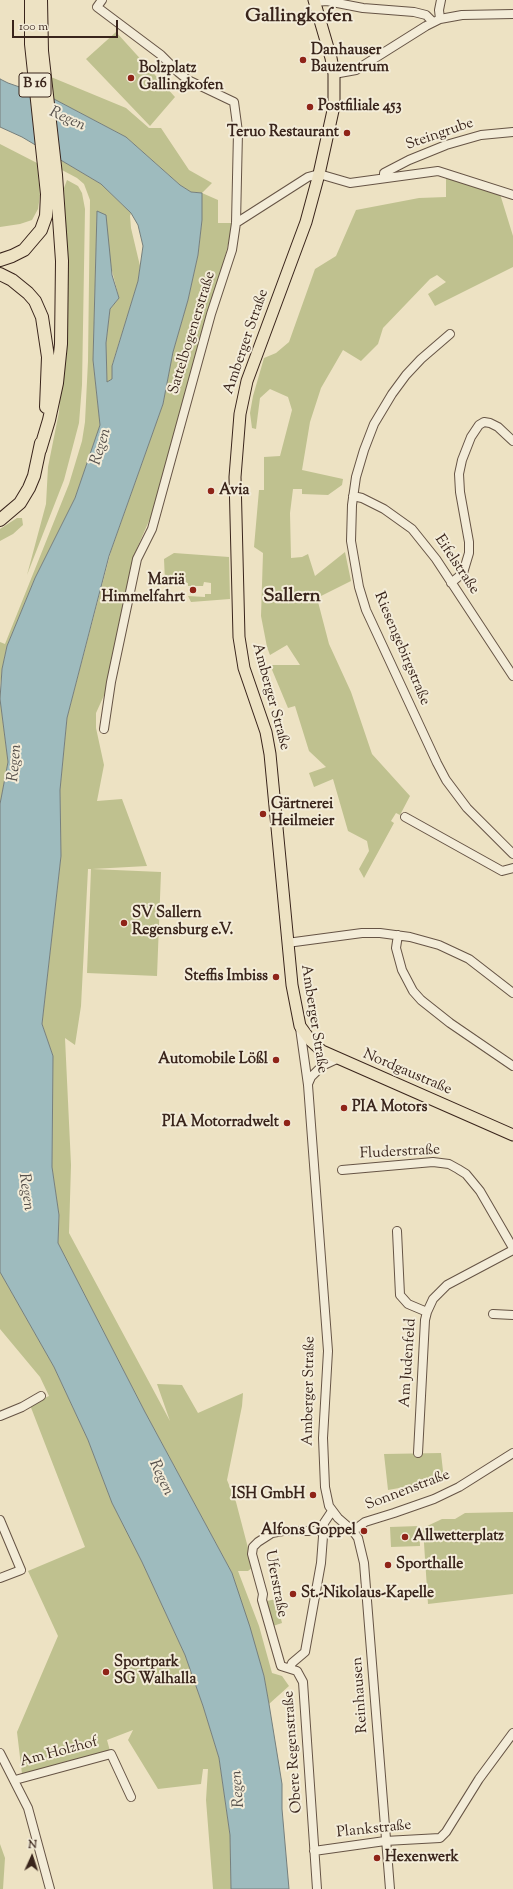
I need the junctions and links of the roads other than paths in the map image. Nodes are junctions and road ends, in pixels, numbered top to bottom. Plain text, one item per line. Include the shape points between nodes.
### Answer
1 (31, 0) edge
2 (41, 0) edge
3 (441, 0) edge
4 (315, 1) edge
5 (99, 3) edge
6 (513, 14) edge
7 (437, 21) junction
8 (334, 74) junction
9 (513, 132) edge
10 (50, 173) junction
11 (319, 174) junction
12 (384, 177) junction
13 (47, 194) junction
14 (513, 195) edge
15 (236, 223) junction
16 (0, 253) edge
17 (0, 260) edge
18 (0, 274) edge
19 (450, 334) dead end
20 (513, 441) edge
21 (40, 450) junction
22 (353, 496) junction
23 (0, 520) edge
24 (451, 583) junction
25 (513, 676) edge
26 (104, 729) dead end
27 (405, 817) dead end
28 (513, 854) edge
29 (513, 868) edge
30 (398, 935) junction
31 (287, 943) junction
32 (513, 993) edge
33 (300, 1026) junction
34 (337, 1059) junction
35 (513, 1066) edge
36 (308, 1085) junction
37 (513, 1135) edge
38 (342, 1170) dead end
39 (397, 1231) dead end
40 (513, 1249) edge
41 (427, 1312) junction
42 (493, 1314) dead end
43 (513, 1315) edge
44 (41, 1396) dead end
45 (0, 1416) edge
46 (418, 1453) dead end
47 (513, 1453) edge
48 (332, 1511) junction
49 (0, 1520) edge
50 (324, 1531) junction
51 (353, 1531) junction
52 (0, 1578) edge
53 (290, 1668) junction
54 (513, 1733) edge
55 (0, 1753) edge
56 (15, 1780) junction
57 (131, 1797) dead end
58 (385, 1842) junction
59 (314, 1851) junction
60 (50, 1889) edge
61 (316, 1889) edge
62 (390, 1889) edge

1 - 10 highway, B 16 via 32,44
2 - 10 highway, B 16
3 - 7 street
4 - 7 street via 414,12
4 - 8 main road, Amberger Straße
5 - 15 street, Sattelbogenerstraße via 188,80 234,102 238,132
6 - 7 street via 462,15
7 - 8 street via 356,70
8 - 11 main road, Amberger Straße via 334,106
9 - 12 street, Steingrube via 481,135 446,145 409,160 384,173
10 - 13 highway, B 16
10 - 21 highway, B 16 via 62,261 61,344 54,398
11 - 12 street via 350,183
11 - 15 street via 308,177
11 - 31 main road, Amberger Straße via 294,258 247,381 236,446 239,637 244,668 265,728 270,754
12 - 14 street via 438,172
13 - 16 highway via 40,218 32,233 24,242
13 - 17 highway, B 16 via 46,216 34,240 18,253
15 - 26 street, Sattelbogenerstraße via 232,250 211,314 152,529 137,559 111,682
18 - 21 highway, B 16 via 21,287 31,297 44,323 48,370
19 - 22 street, Riesengebirgstraße via 406,375 382,410 364,450
20 - 24 street via 498,427 484,422 470,437 459,474 469,553 463,573
21 - 23 highway, B 16 via 29,488 20,503
22 - 24 street, Eifelstraße via 384,509 412,529 432,553
22 - 28 street, Riesengebirgstraße via 351,536 355,566 359,587 375,630 446,780 467,808
24 - 25 street, Eifelstraße
27 - 29 street via 502,871
30 - 31 street via 343,934
30 - 32 street via 439,945 469,959
30 - 35 street via 396,948 402,970 413,991 450,1023
31 - 33 main road, Amberger Straße
33 - 34 main road, Nordgaustraße via 315,1046
33 - 36 street, Amberger Straße
34 - 36 street via 322,1066 311,1077
34 - 37 main road, Nordgaustraße
36 - 48 street, Amberger Straße via 328,1351 323,1438 327,1499
38 - 40 street, Fluderstraße via 433,1162 449,1164 466,1174 480,1191
39 - 41 street via 400,1295 408,1304
40 - 41 street, Am Judenfeld via 447,1284 433,1299
41 - 46 street, Am Judenfeld via 424,1320
42 - 43 street
44 - 45 street
47 - 51 street, Sonnenstraße via 459,1487 434,1499 364,1522
48 - 50 street, Obere Regenstraße via 324,1523
48 - 51 street, Reinhausen
49 - 52 street via 21,1570
50 - 53 street, Obere Regenstraße via 321,1563 305,1652
50 - 53 street, Uferstraße via 272,1533 253,1547 252,1554 263,1594 262,1600 281,1666
51 - 58 street, Reinhausen via 360,1545 367,1578
53 - 59 street, Obere Regenstraße via 297,1671 303,1682
54 - 58 street, Plankstraße via 440,1838
55 - 56 street
56 - 57 street, Am Holzhof via 111,1754
56 - 60 street via 28,1808
58 - 59 street, Plankstraße
58 - 62 street, Reinhausen
59 - 61 street, Obere Regenstraße

